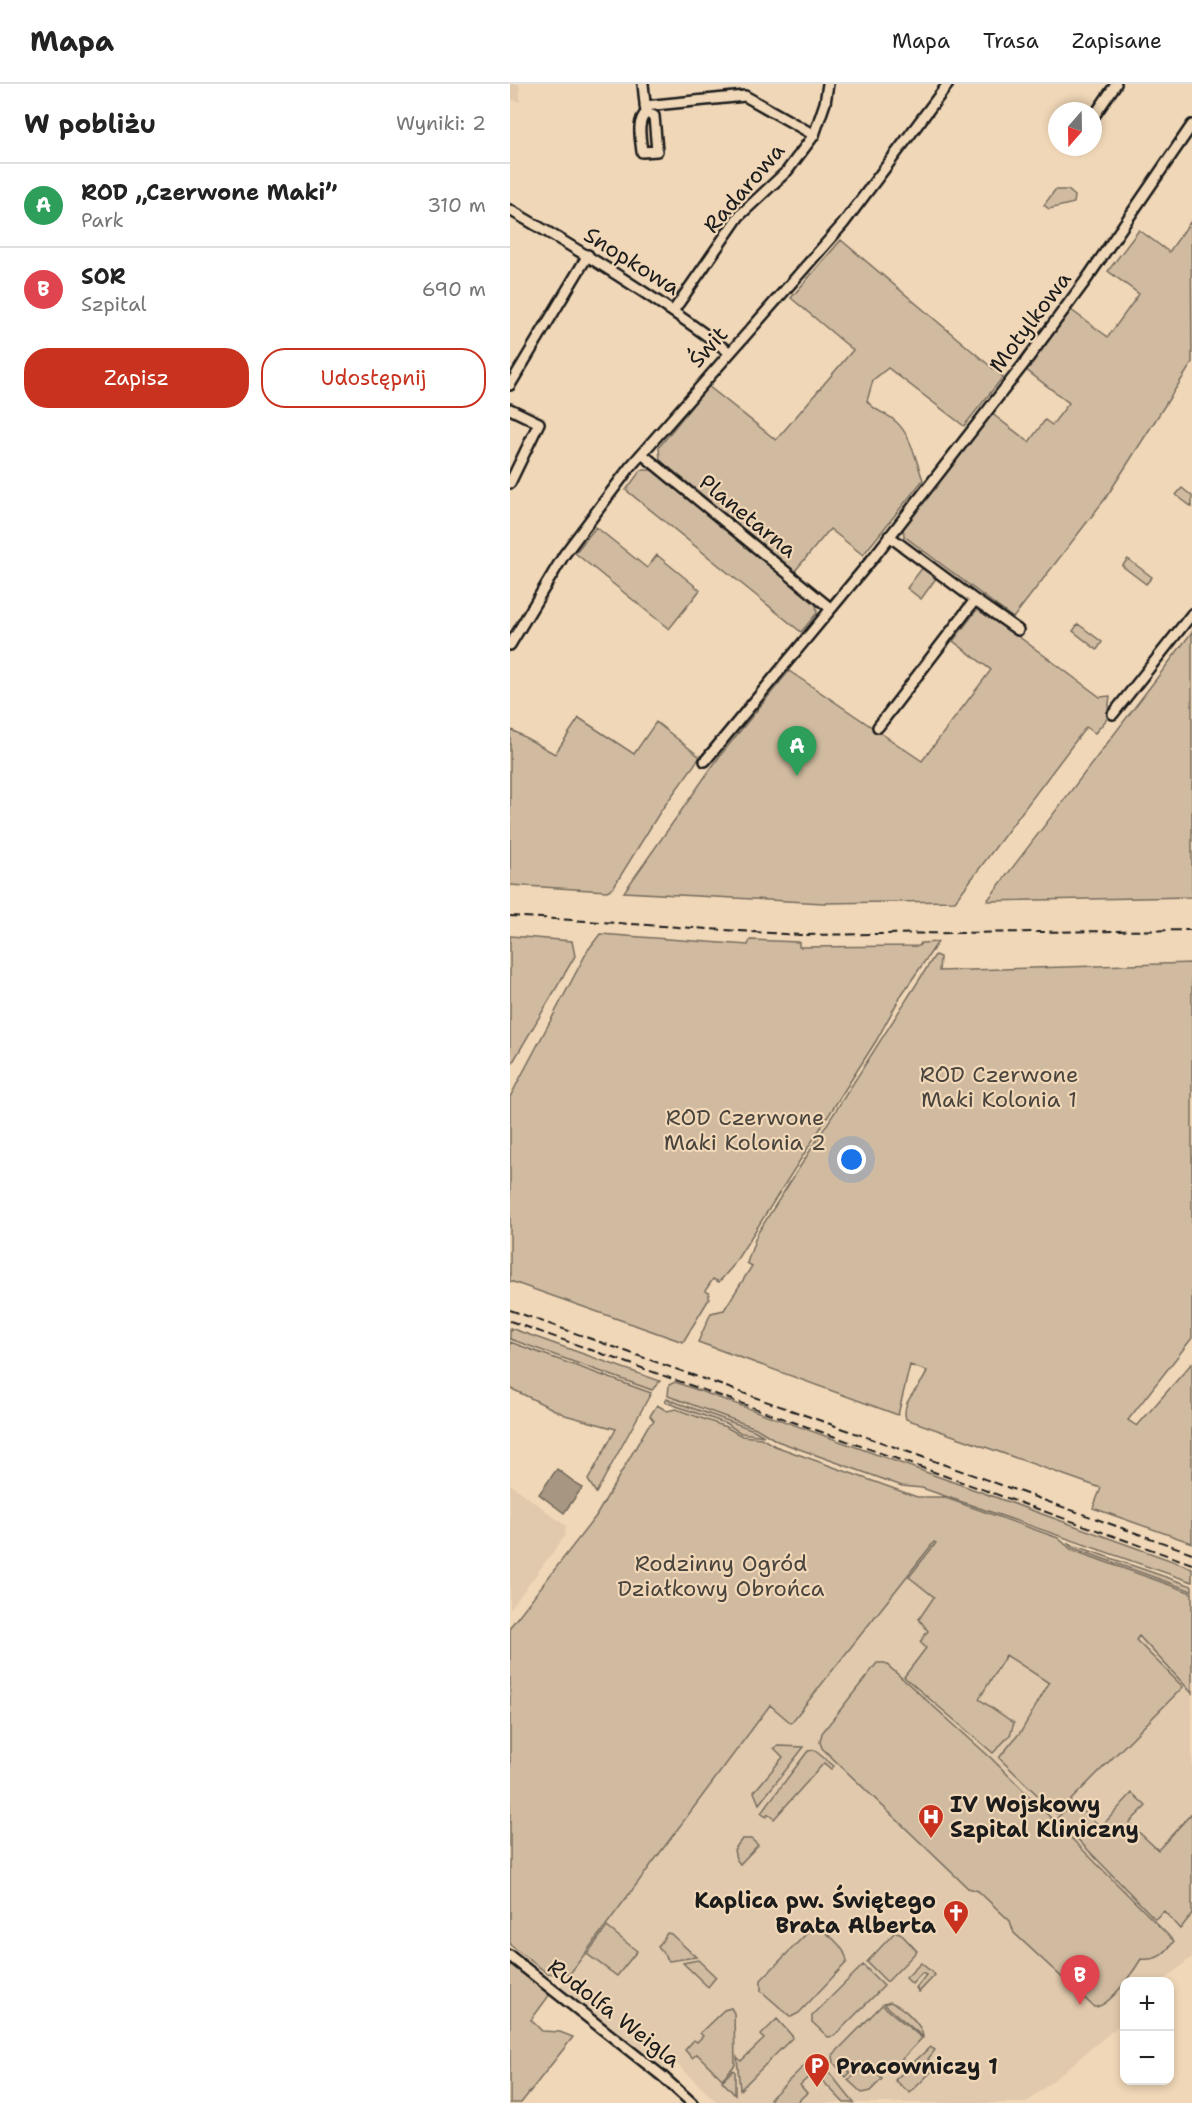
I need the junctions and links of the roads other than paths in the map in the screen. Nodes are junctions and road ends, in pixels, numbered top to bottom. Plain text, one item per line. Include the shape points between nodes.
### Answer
1 (643, 84) edge
2 (828, 84) edge
3 (948, 84) edge
4 (1116, 84) edge
5 (1102, 104) edge
6 (646, 110) junction
7 (1192, 125) edge
8 (812, 134) junction
9 (510, 210) edge
10 (588, 255) junction
11 (674, 310) junction
12 (729, 352) junction
13 (510, 385) edge
14 (510, 409) edge
15 (642, 454) junction
16 (510, 483) edge
17 (889, 536) junction
18 (975, 600) junction
19 (830, 608) junction
20 (1192, 614) edge
21 (1018, 630) dead end
22 (510, 645) edge
23 (1113, 714) dead end
24 (878, 727) dead end
25 (705, 761) dead end
26 (510, 1956) edge
27 (692, 2103) edge

1 - 6 street
2 - 8 street, Radarowa via 825,104
3 - 12 street, Świt via 858,206
4 - 5 street
6 - 6 street via 654,116 657,150 642,152 640,126
6 - 8 street via 745,96
7 - 17 street, Motylkowa via 1086,280
8 - 11 street, Radarowa via 787,171 739,216
9 - 10 street, Snopkowa
10 - 11 street, Snopkowa
10 - 13 street
11 - 12 street, Snopkowa
12 - 15 street, Świt
14 - 16 street via 539,423
15 - 19 street, Planetarna
15 - 22 street, Świt via 564,555
17 - 18 street
17 - 19 street, Motylkowa
18 - 21 street
18 - 24 street
19 - 25 street, Motylkowa
20 - 23 street
26 - 27 street, Rudolfa Weigla

